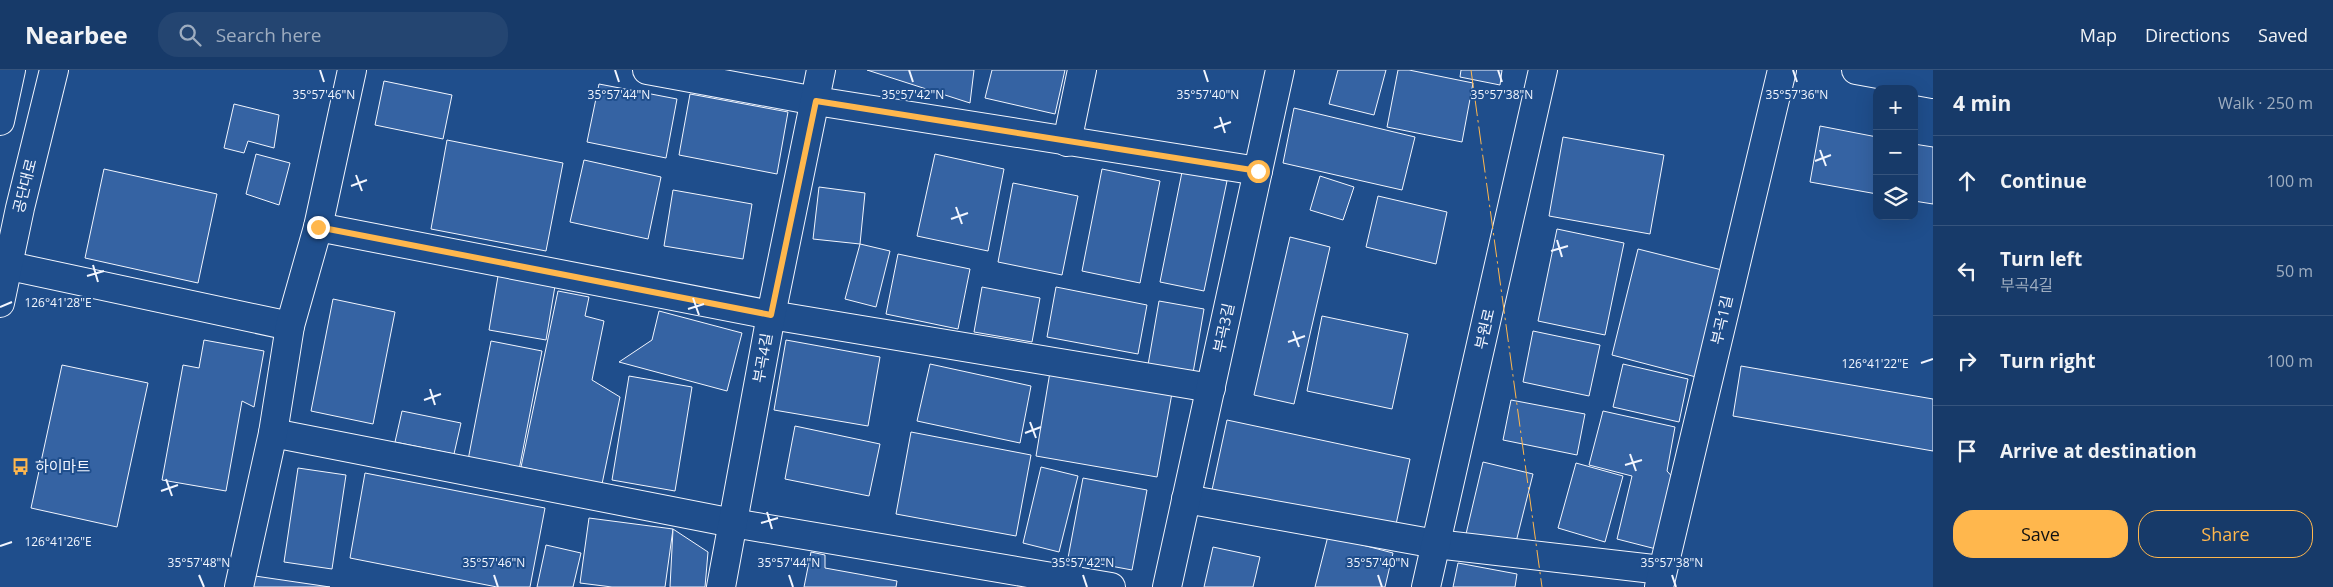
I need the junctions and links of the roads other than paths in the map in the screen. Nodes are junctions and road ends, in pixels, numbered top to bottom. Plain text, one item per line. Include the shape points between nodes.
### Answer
1 (11, 70) edge
2 (54, 70) edge
3 (352, 70) edge
4 (648, 70) edge
5 (821, 70) edge
6 (1082, 70) edge
7 (1280, 70) edge
8 (1543, 70) edge
9 (1782, 70) edge
10 (1856, 70) edge
11 (1933, 84) edge
12 (816, 101) junction
13 (0, 121) edge
14 (1067, 142) junction
15 (1258, 171) junction
16 (318, 227) junction
17 (4, 265) edge
18 (0, 303) edge
19 (771, 315) junction
20 (290, 326) junction
21 (1211, 388) junction
22 (273, 433) junction
23 (1186, 499) junction
24 (733, 523) junction
25 (1436, 544) junction
26 (1660, 578) edge
27 (239, 587) edge
28 (721, 587) edge
29 (1111, 587) edge
30 (1167, 587) edge
31 (1426, 587) edge

1 - 13 street
2 - 17 street, 공단대로
3 - 16 street
4 - 12 street
5 - 12 street, 부곡4길
6 - 14 street
7 - 15 street, 부곡3길
8 - 25 street, 부원로
9 - 26 street, 부곡1길
10 - 11 street
12 - 14 street
12 - 19 street, 부곡4길
14 - 15 street
15 - 21 street, 부곡3길
16 - 19 street
16 - 20 street
17 - 18 street, 공단대로
17 - 20 street
19 - 21 street
19 - 24 street, 부곡4길
20 - 22 street
21 - 23 street, 부곡3길
22 - 24 street
22 - 27 street
23 - 25 street
23 - 30 street, 부곡3길
24 - 28 street, 부곡4길
24 - 29 street
25 - 26 street
25 - 31 street, 부원로

